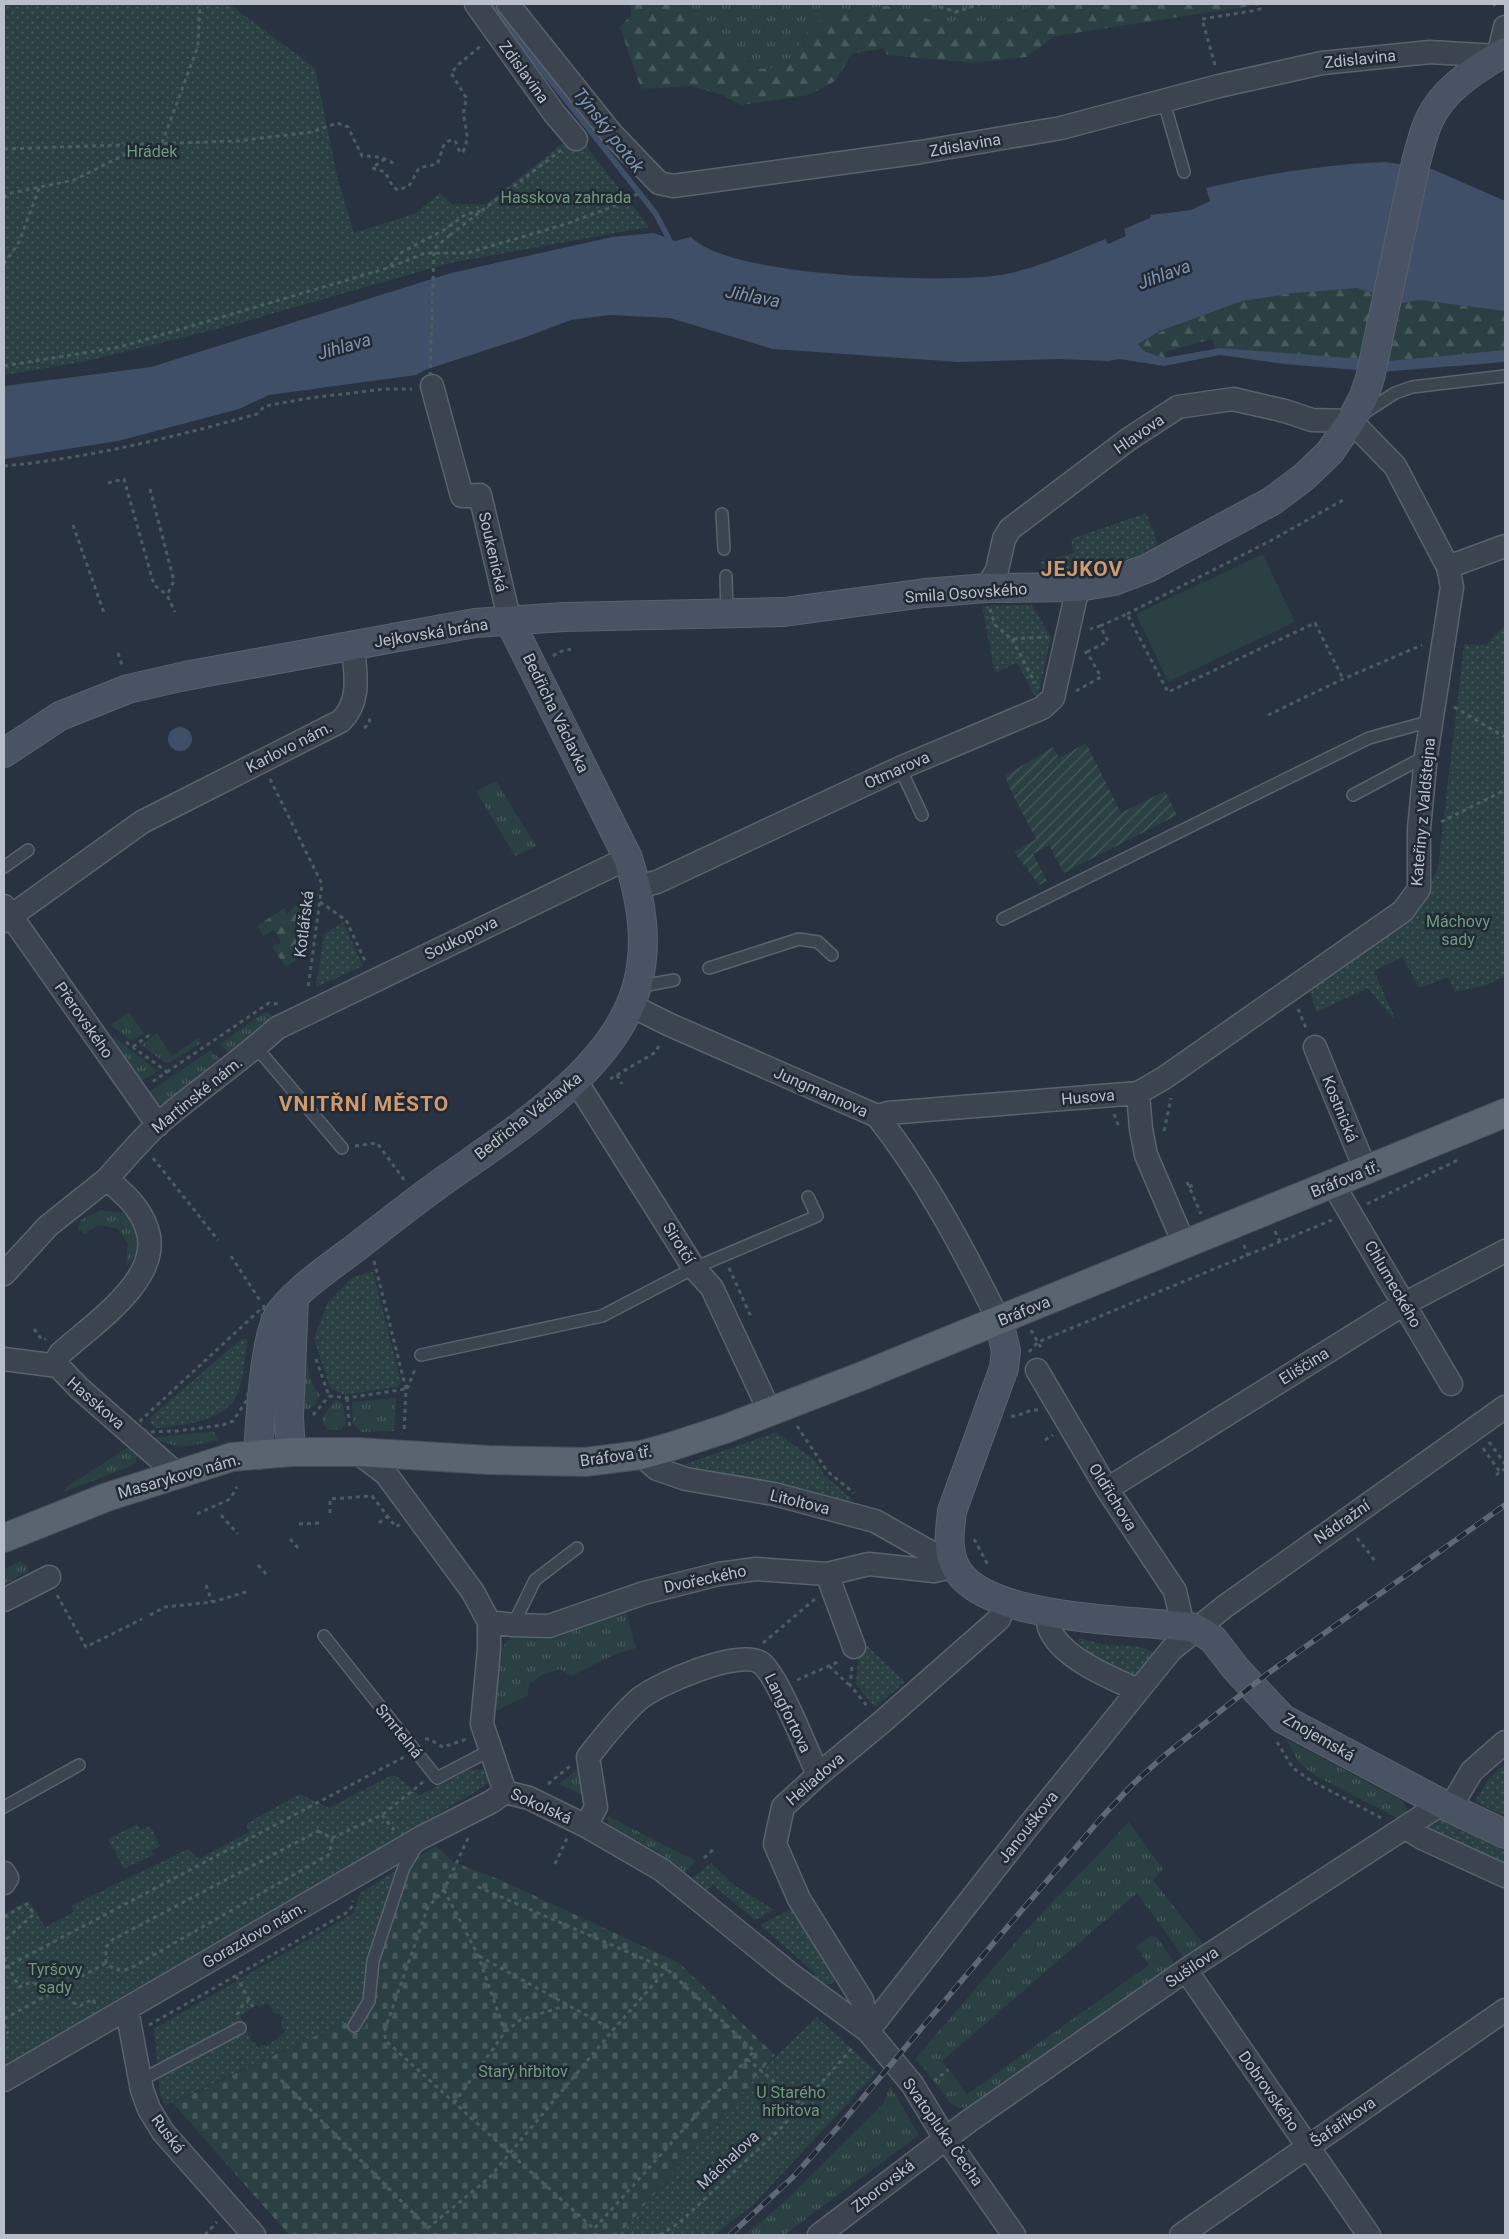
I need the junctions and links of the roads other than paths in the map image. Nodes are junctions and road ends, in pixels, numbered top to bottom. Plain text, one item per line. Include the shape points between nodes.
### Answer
1 (476, 4) edge
2 (508, 4) edge
3 (1505, 27) edge
4 (1502, 54) edge
5 (1164, 102) junction
6 (576, 139) road end
7 (1184, 172) dead end
8 (1505, 376) edge
9 (431, 381) road end
10 (1351, 421) junction
11 (722, 514) dead end
12 (1505, 546) edge
13 (724, 549) dead end
14 (1448, 567) junction
15 (726, 576) dead end
16 (1078, 587) junction
17 (987, 588) junction
18 (727, 615) junction
19 (510, 622) junction
20 (353, 646) junction
21 (1431, 721) junction
22 (4, 752) edge
23 (1426, 756) junction
24 (900, 768) junction
25 (1353, 795) dead end
26 (922, 815) dead end
27 (28, 850) dead end
28 (628, 858) junction
29 (4, 867) edge
30 (637, 887) junction
31 (6, 914) edge
32 (1003, 919) dead end
33 (832, 954) dead end
34 (709, 968) dead end
35 (674, 980) dead end
36 (634, 996) junction
37 (291, 1012) joint
38 (256, 1047) junction
39 (1315, 1047) road end
40 (576, 1081) junction
41 (1138, 1093) junction
42 (1505, 1113) edge
43 (877, 1116) junction
44 (158, 1124) junction
45 (342, 1148) road end
46 (1366, 1171) junction
47 (108, 1179) junction
48 (1333, 1184) junction
49 (808, 1198) dead end
50 (1185, 1246) junction
51 (1505, 1251) edge
52 (694, 1268) junction
53 (4, 1274) edge
54 (294, 1299) junction
55 (1404, 1304) junction
56 (999, 1321) junction
57 (421, 1356) road end
58 (4, 1359) edge
59 (58, 1366) junction
60 (1037, 1370) dead end
61 (862, 1376) joint
62 (1451, 1384) dead end
63 (1500, 1409) edge
64 (770, 1412) junction
65 (354, 1444) junction
66 (290, 1452) junction
67 (258, 1455) junction
68 (641, 1455) junction
69 (177, 1474) junction
70 (1107, 1489) junction
71 (5, 1532) edge
72 (577, 1548) dead end
73 (955, 1566) junction
74 (48, 1577) dead end
75 (829, 1580) junction
76 (4, 1600) edge
77 (1007, 1602) junction
78 (1048, 1612) junction
79 (489, 1622) junction
80 (513, 1625) junction
81 (1189, 1627) junction
82 (324, 1636) dead end
83 (853, 1651) road end
84 (1138, 1690) junction
85 (1505, 1742) edge
86 (483, 1743) junction
87 (78, 1765) dead end
88 (818, 1775) junction
89 (505, 1792) junction
90 (1446, 1806) junction
91 (4, 1807) edge
92 (1405, 1829) junction
93 (577, 1830) junction
94 (1505, 1834) edge
95 (422, 1837) junction
96 (4, 1873) edge
97 (1505, 1876) edge
98 (4, 1883) edge
99 (1186, 1970) junction
100 (127, 2010) junction
101 (1505, 2010) edge
102 (354, 2026) dead end
103 (240, 2028) dead end
104 (868, 2031) junction
105 (4, 2080) edge
106 (141, 2080) junction
107 (947, 2136) junction
108 (1307, 2147) junction
109 (245, 2233) edge
110 (820, 2235) edge
111 (1014, 2235) edge
112 (1181, 2235) edge
113 (1369, 2235) edge

1 - 6 street, Zdislavina
2 - 5 street, Zdislavina via 612,134 659,183 673,186 940,149 1060,128
3 - 4 street
4 - 5 street, Zdislavina via 1430,52 1322,63 1218,86
4 - 10 street, Smila Osovského via 1444,97 1426,130 1416,162 1370,378
5 - 7 lane
8 - 10 lane via 1412,387 1395,393
9 - 19 street, Soukenická via 462,496 480,495
10 - 14 street, Kateřiny z Valdštejna via 1395,466
10 - 16 street, Smila Osovského via 1330,452 1272,501 1148,568 1114,582
10 - 17 street, Hlavova via 1312,420 1232,399 1178,406 1010,529 1004,538 997,570
11 - 13 lane
12 - 14 street
14 - 21 street, Kateřiny z Valdštejna via 1452,587
15 - 18 lane
16 - 17 street, Smila Osovského
16 - 24 street, Otmarova via 1076,642 1062,696 1042,708
17 - 18 street, Smila Osovského via 784,612
18 - 19 street, Smila Osovského via 564,617
19 - 20 street, Jejkovská brána via 475,623
19 - 28 street, Bedřicha Václavka
20 - 22 street via 128,689 60,716
20 - 31 street, Karlovo nám. via 355,699 341,721 142,822
21 - 23 street, Kateřiny z Valdštejna
21 - 32 lane via 1369,738
23 - 25 lane
23 - 41 street, Kateřiny z Valdštejna via 1419,829 1419,889 1404,911
24 - 26 lane
24 - 30 street, Otmarova via 656,882
27 - 29 lane
28 - 30 street, Bedřicha Václavka
28 - 37 street, Soukopova via 374,980
30 - 36 street, Bedřicha Václavka via 643,936
31 - 44 street, Přerovského
33 - 34 lane via 818,942 799,939
35 - 36 lane
36 - 40 street, Bedřicha Václavka via 608,1044
36 - 43 street, Jungmannova via 668,1024
37 - 38 street, Martinské nám.
38 - 44 street, Martinské nám.
38 - 45 lane
39 - 46 street, Kostnická
40 - 52 street, Sirotčí
40 - 54 street, Bedřicha Václavka via 388,1222 313,1280
41 - 43 street, Husova
41 - 50 street, Husova via 1146,1155
42 - 46 main road, Bráfova tř.
43 - 56 street, Jungmannova via 944,1218
44 - 47 street, Martinské nám.
46 - 48 main road, Bráfova tř.
47 - 53 street, Martinské nám. via 48,1226
47 - 59 street via 140,1213 149,1236 148,1256 127,1295 60,1354
48 - 50 main road, Bráfova tř.
48 - 55 street, Chlumeckého via 1356,1209
49 - 52 lane via 817,1216
50 - 56 main road, Bráfova
51 - 55 street, Eliščina
52 - 57 lane via 602,1316
52 - 64 street, Sirotčí via 712,1288
54 - 66 street
54 - 67 street, Bedřicha Václavka via 280,1312 274,1326 267,1361
55 - 62 street, Chlumeckého
55 - 70 street, Eliščina
56 - 61 main road, Bráfova
56 - 73 street via 1006,1351 1004,1368 952,1511 950,1548
58 - 59 street, Hasskova
59 - 69 street, Hasskova via 96,1410
60 - 70 street, Oldřichova
61 - 64 main road, Bráfova tř.
63 - 81 street, Nádražní
64 - 68 main road, Bráfova tř.
65 - 66 main road, Masarykovo nám.
65 - 68 main road, Bráfova tř. via 489,1460 585,1462
65 - 79 street, Sokolská via 386,1474 473,1592
66 - 67 main road, Masarykovo nám.
67 - 69 main road, Masarykovo nám. via 232,1457
68 - 73 street, Litoltova via 657,1469 686,1479 774,1494 875,1521
69 - 71 main road, Masarykovo nám.
70 - 81 street, Oldřichova via 1175,1592
72 - 80 lane via 535,1580
73 - 75 street, Dvořeckého via 934,1571 869,1564
73 - 77 street via 980,1592
74 - 76 street
75 - 80 street, Dvořeckého via 756,1569 719,1574 644,1593 549,1626
75 - 83 street
77 - 78 street
77 - 88 street, Heliadova via 999,1619
78 - 81 street
78 - 84 street via 1049,1628 1061,1646 1093,1669
79 - 80 street, Dvořeckého
79 - 86 street, Sokolská
81 - 84 street, Janouškova
81 - 90 street, Znojemská via 1213,1639 1236,1669 1280,1715
82 - 86 lane, Smrtelná via 438,1778
84 - 104 street, Janouškova
85 - 90 street via 1472,1771
86 - 89 street, Sokolská
87 - 91 lane
88 - 93 street, Langfortova via 779,1688 762,1663 751,1659 730,1660 653,1689 610,1729 588,1757 596,1807
88 - 104 street, Heliadova via 783,1807 776,1844 799,1899 862,2000
89 - 93 street, Sokolská via 529,1798
89 - 95 street, Gorazdovo nám.
90 - 92 street, Sušilova
90 - 94 street, Znojemská
92 - 97 street
92 - 99 street, Sušilova
93 - 104 street, Sokolská via 662,1870
95 - 100 street, Gorazdovo nám.
95 - 102 lane via 404,1867 373,1961 369,2002
96 - 98 street via 7,1878
99 - 107 street, Sušilova
99 - 108 street, Dobrovského
100 - 105 street, Gorazdovo nám.
100 - 106 street, Ruská
101 - 108 street, Šafaříkova
103 - 106 lane
104 - 107 street, Svatopluka Čecha via 912,2084
106 - 109 street, Ruská via 150,2109 163,2132
107 - 110 street, Zborovská
107 - 111 street, Svatopluka Čecha
108 - 112 street, Šafaříkova
108 - 113 street, Dobrovského

